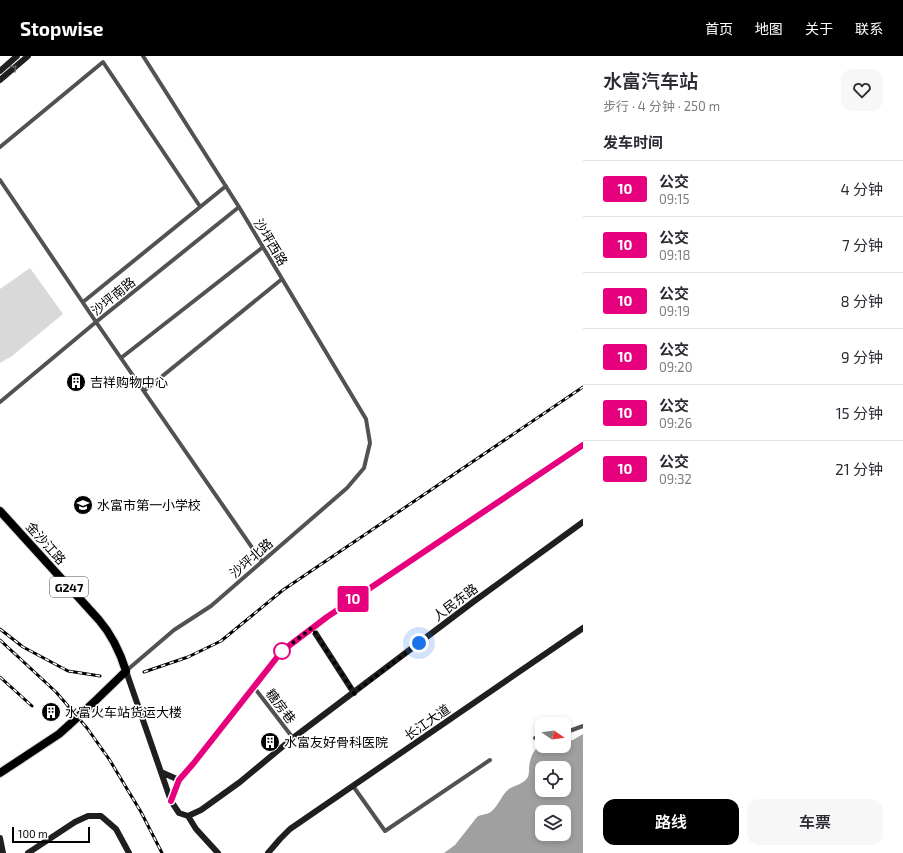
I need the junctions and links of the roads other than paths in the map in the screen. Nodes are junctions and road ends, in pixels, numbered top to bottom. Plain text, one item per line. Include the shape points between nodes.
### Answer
1 (17, 56) edge
2 (28, 56) edge
3 (143, 56) edge
4 (0, 71) edge
5 (0, 80) edge
6 (0, 147) edge
7 (0, 180) edge
8 (226, 186) junction
9 (199, 205) dead end
10 (239, 207) junction
11 (263, 247) junction
12 (282, 279) junction
13 (83, 302) junction
14 (96, 322) junction
15 (121, 358) junction
16 (144, 391) junction
17 (0, 402) edge
18 (370, 444) joint
19 (583, 445) edge
20 (0, 511) edge
21 (583, 522) edge
22 (262, 562) junction
23 (312, 628) junction
24 (583, 628) edge
25 (126, 671) junction
26 (253, 686) junction
27 (354, 693) junction
28 (583, 726) edge
29 (571, 730) edge
30 (293, 738) junction
31 (490, 760) dead end
32 (161, 772) junction
33 (0, 773) edge
34 (179, 780) junction
35 (354, 786) junction
36 (171, 801) junction
37 (188, 816) junction
38 (0, 838) edge
39 (3, 853) edge
40 (28, 853) edge
41 (129, 853) edge
42 (218, 853) edge
43 (268, 853) edge

1 - 4 main road
5 -> 2 main road
3 - 8 street, 沙坪西路
6 - 9 street via 103,62
7 - 13 street
8 - 10 street, 沙坪西路
8 - 13 street
10 - 11 street, 沙坪西路
10 - 14 street, 沙坪南路
11 - 12 street, 沙坪西路
11 - 15 street
12 - 16 street
12 - 18 street, 沙坪西路 via 366,420
13 - 14 street
14 - 15 street
14 - 17 street, 沙坪南路
15 - 16 street
16 - 22 street
18 - 22 street, 沙坪北路 via 364,468 347,488
19 - 23 street
20 - 25 highway, 金沙江路 / G247 via 103,625 119,651
21 - 27 main road, 人民东路
22 - 25 street, 沙坪北路 via 211,606 174,630
23 - 26 street via 282,651
23 - 27 main road
24 - 35 main road, 长江大道
25 - 32 main road
25 - 33 highway, bridge via 59,734
26 - 30 street, 糖房巷
26 - 34 street
27 - 30 main road, 人民东路
28 - 29 street
30 - 37 main road, 人民东路 via 240,782 201,810
31 - 35 street via 385,831
32 - 34 main road
32 - 36 main road
34 - 36 street
35 - 43 main road, 长江大道 via 290,830
36 - 37 main road via 179,812
37 - 42 main road
38 - 39 main road
40 - 41 main road via 75,822 88,816 102,816 116,829

